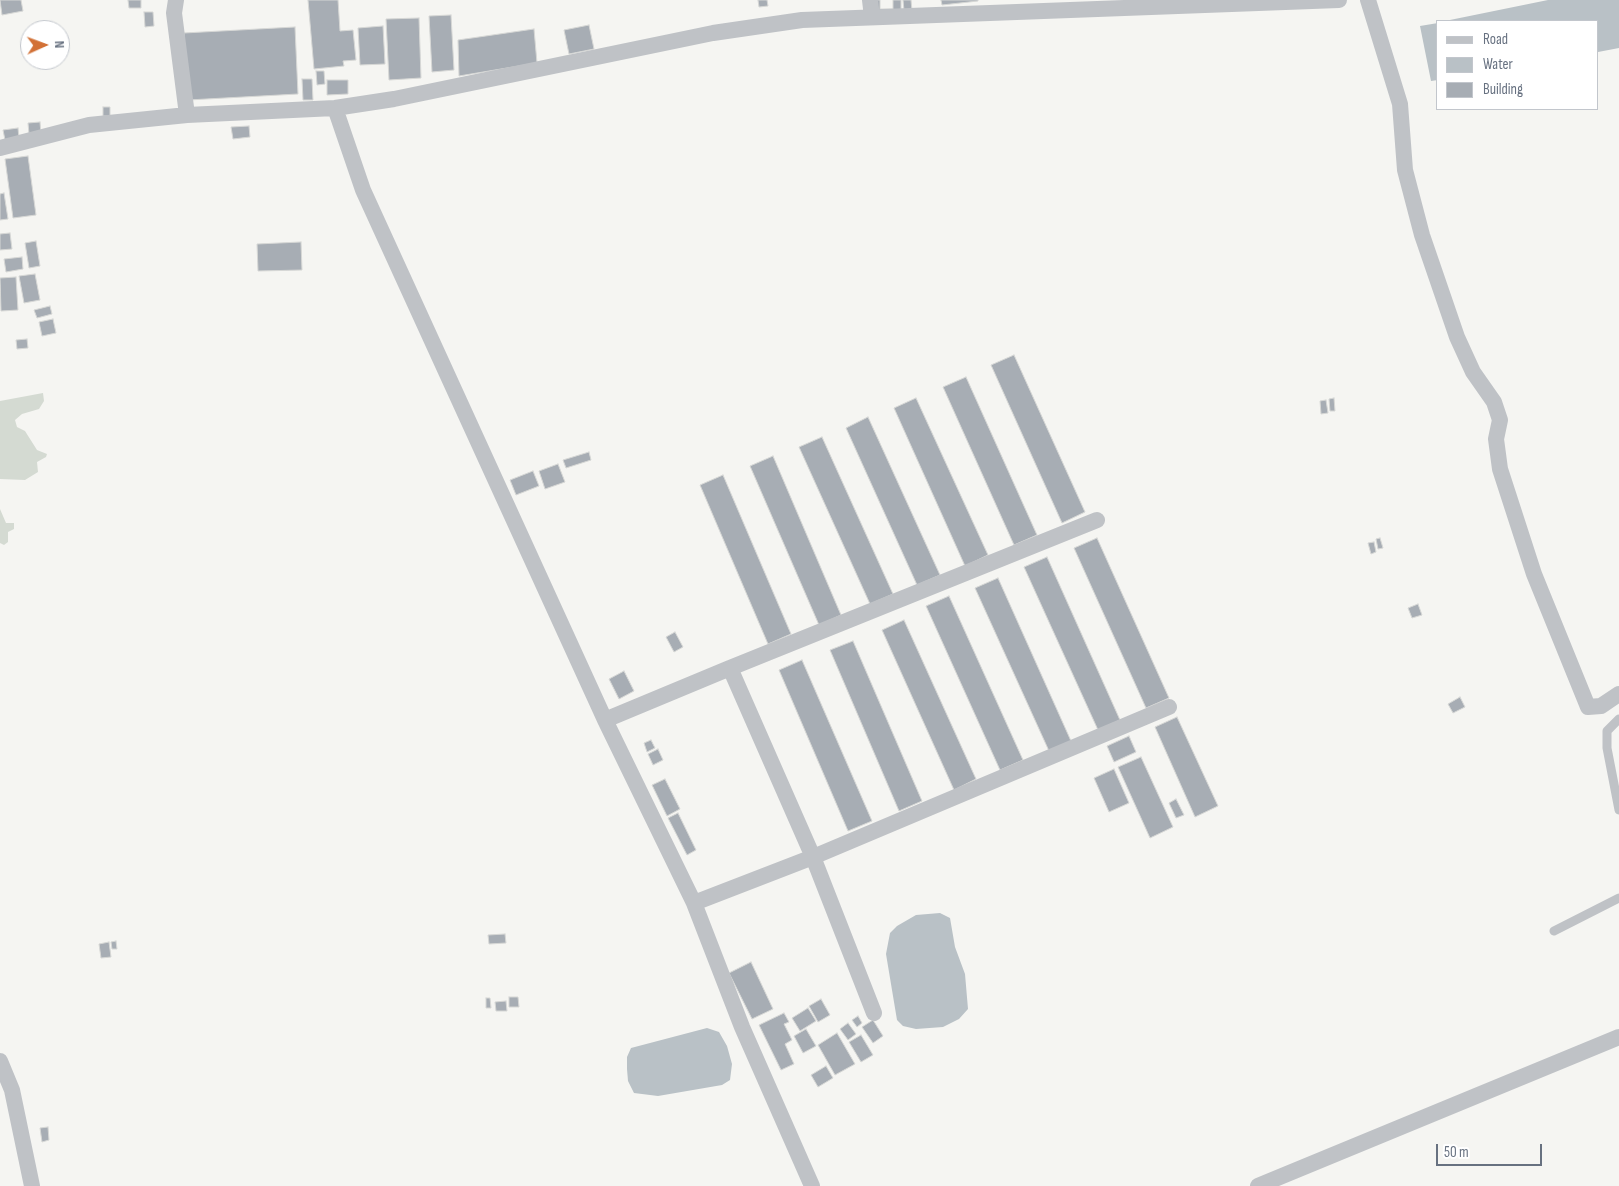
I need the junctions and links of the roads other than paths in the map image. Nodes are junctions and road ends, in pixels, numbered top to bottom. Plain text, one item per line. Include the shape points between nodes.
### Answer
1 (176, 0) edge
2 (870, 0) edge
3 (1339, 0) edge
4 (1368, 0) edge
5 (872, 17) junction
6 (335, 108) junction
7 (187, 115) junction
8 (0, 148) edge
9 (1097, 520) dead end
10 (730, 668) junction
11 (1619, 694) edge
12 (1170, 707) dead end
13 (1619, 719) edge
14 (604, 720) junction
15 (1619, 810) edge
16 (813, 858) junction
17 (1619, 898) edge
18 (694, 904) junction
19 (1554, 931) dead end
20 (874, 1013) dead end
21 (1619, 1037) edge
22 (0, 1061) edge
23 (32, 1186) edge
24 (812, 1186) edge
25 (1258, 1186) edge

1 - 7 street via 174,13
2 - 5 street
3 - 5 street
4 - 11 street via 1400,104 1405,170 1422,236 1457,337 1473,372 1494,402 1500,420 1496,439 1500,468 1531,566 1588,707 1601,706
5 - 6 street via 802,20 713,33 394,99
6 - 7 street
6 - 14 street via 363,190
7 - 8 street via 89,125
9 - 10 street
10 - 14 street
10 - 16 street
12 - 16 street
13 - 15 lane via 1607,730
14 - 18 street
16 - 18 street
16 - 20 street
17 - 19 lane
18 - 24 street via 742,1027
21 - 25 street
22 - 23 street via 12,1090

